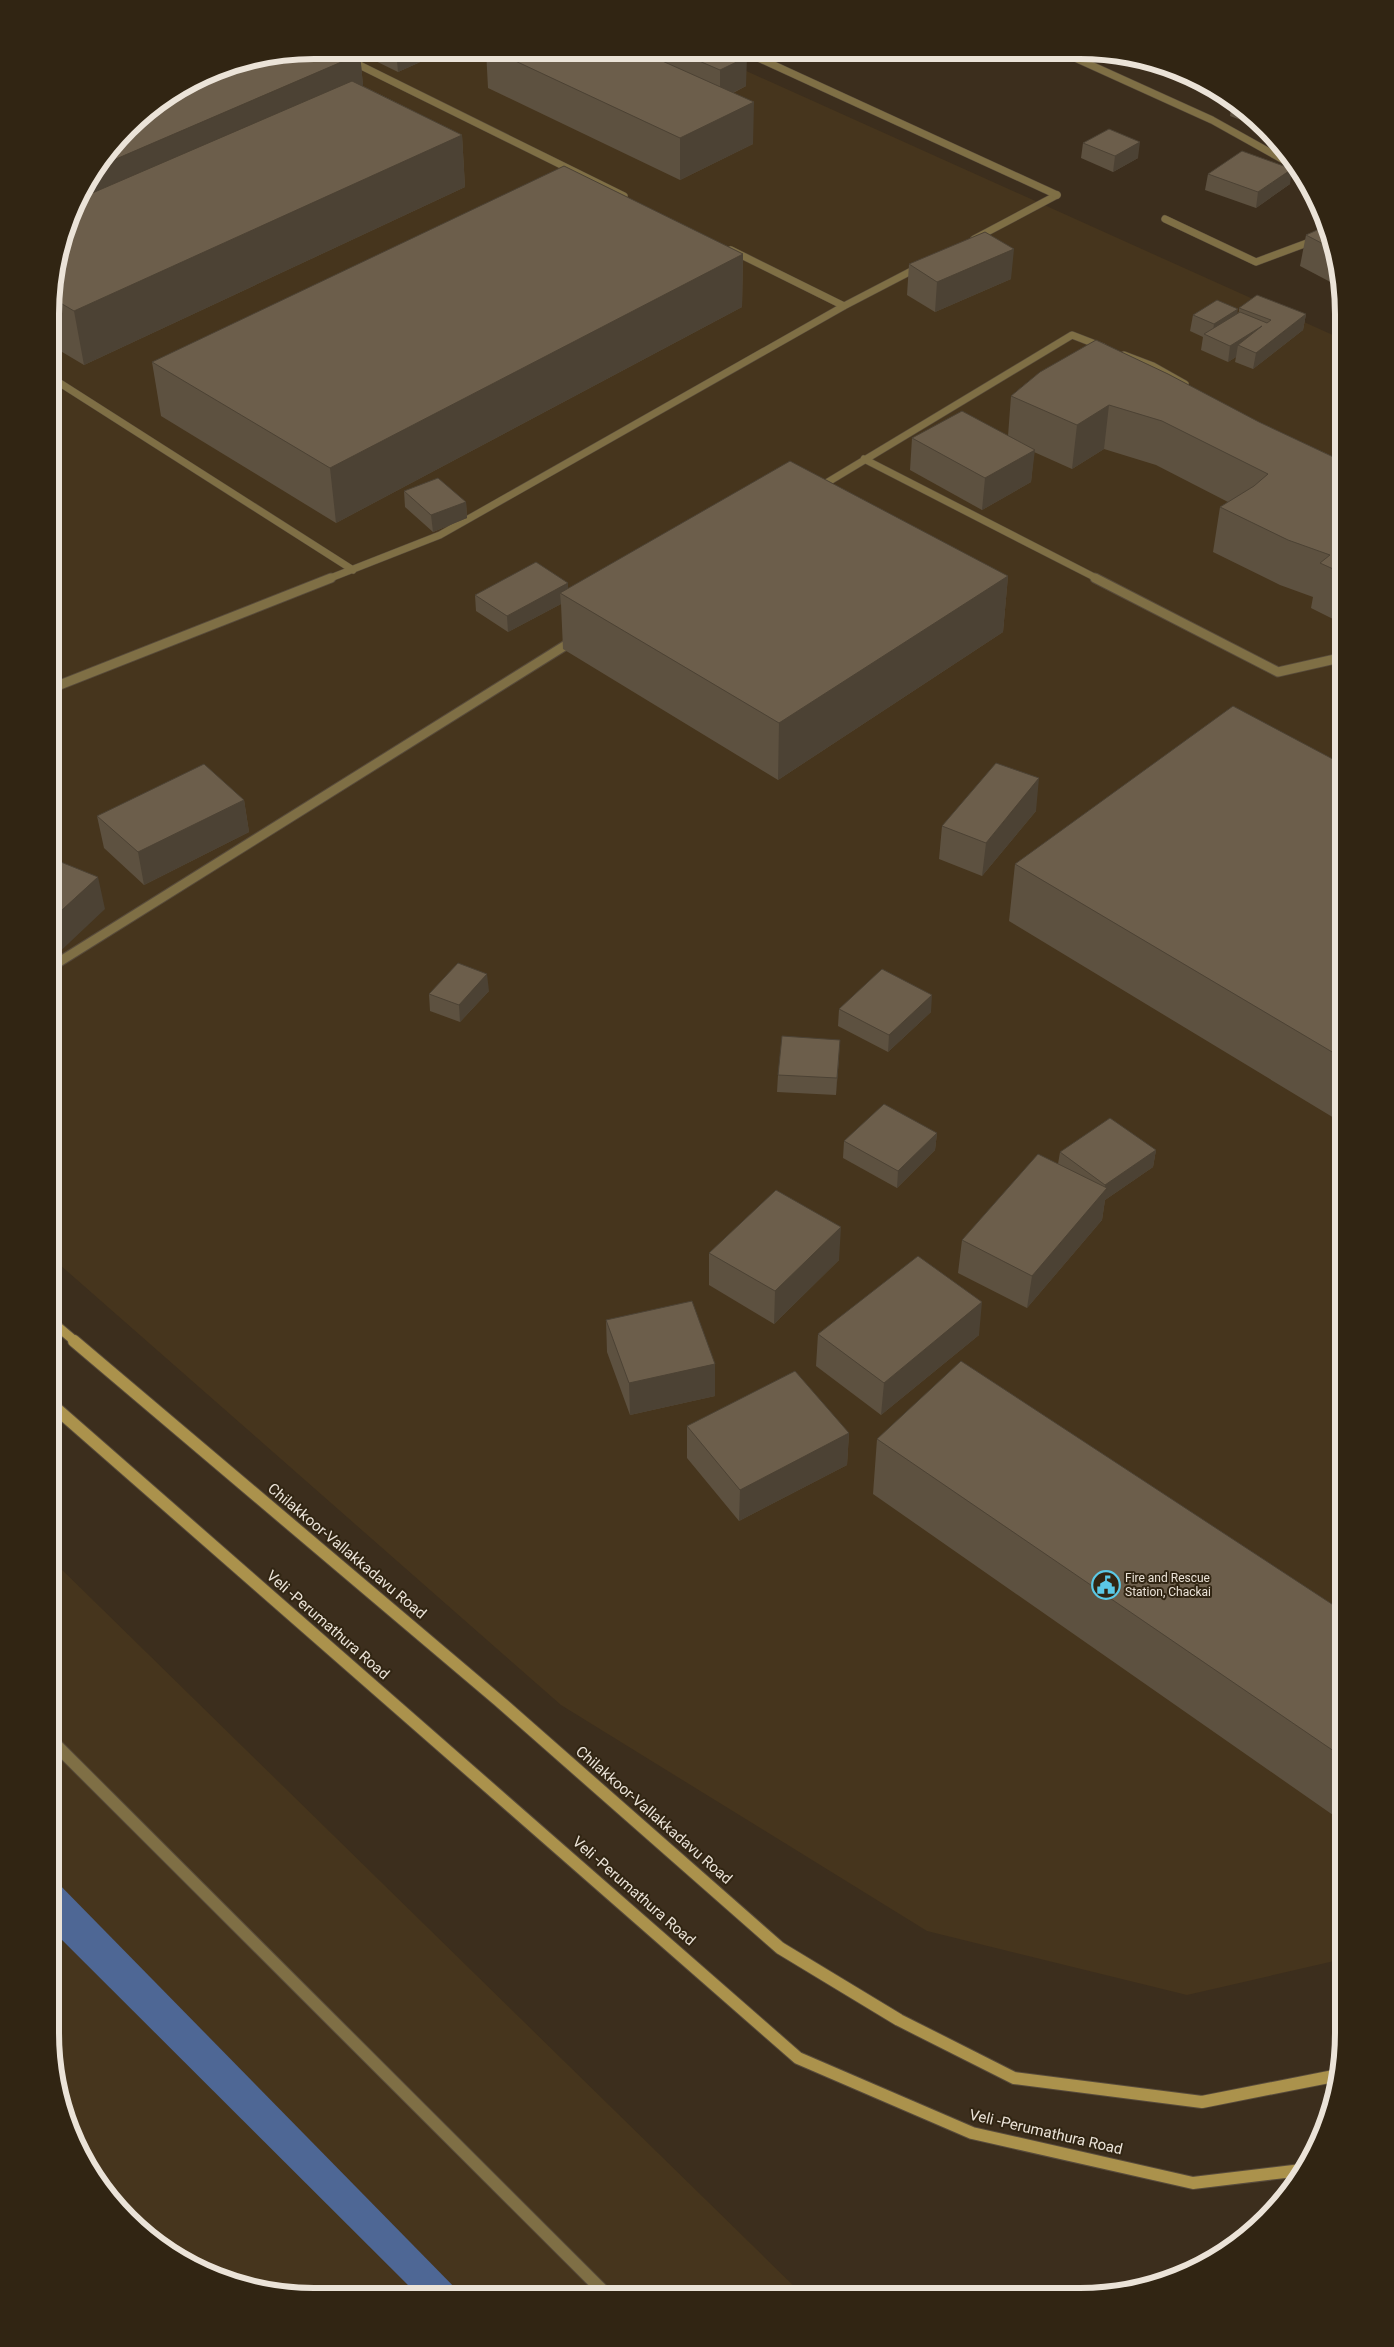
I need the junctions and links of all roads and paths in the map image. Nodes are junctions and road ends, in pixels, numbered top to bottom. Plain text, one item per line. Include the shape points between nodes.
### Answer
1 (347, 59) edge
2 (760, 59) edge
3 (1077, 59) edge
4 (1282, 159) edge
5 (633, 200) edge
6 (1165, 219) dead end
7 (1319, 238) edge
8 (963, 244) edge
9 (721, 245) edge
10 (929, 262) edge
11 (844, 306) junction
12 (1108, 349) edge
13 (1117, 352) edge
14 (59, 382) edge
15 (1196, 390) edge
16 (864, 460) junction
17 (813, 491) edge
18 (353, 570) junction
19 (585, 634) edge
20 (1335, 659) edge
21 (59, 685) edge
22 (59, 962) edge
23 (59, 1328) edge
24 (59, 1411) edge
25 (59, 1748) edge
26 (1331, 2076) edge
27 (1295, 2171) edge
28 (600, 2288) edge

1 - 5 street
2 - 8 street via 1057,195
3 - 4 street via 1212,120
6 - 7 street via 1256,262
9 - 11 street
10 - 11 street
11 - 18 street via 440,535
12 - 16 street via 1072,335
13 - 15 street via 1153,366
14 - 18 street
16 - 17 street
16 - 20 street via 1278,672
18 - 21 street
19 - 22 street
23 - 26 main road, Chilakkoor-Vallakkadavu Road via 498,1700 780,1948 899,2020 1014,2078 1202,2102
24 - 27 main road, Veli -Perumathura Road via 798,2058 982,2136 1193,2182
25 - 28 street

